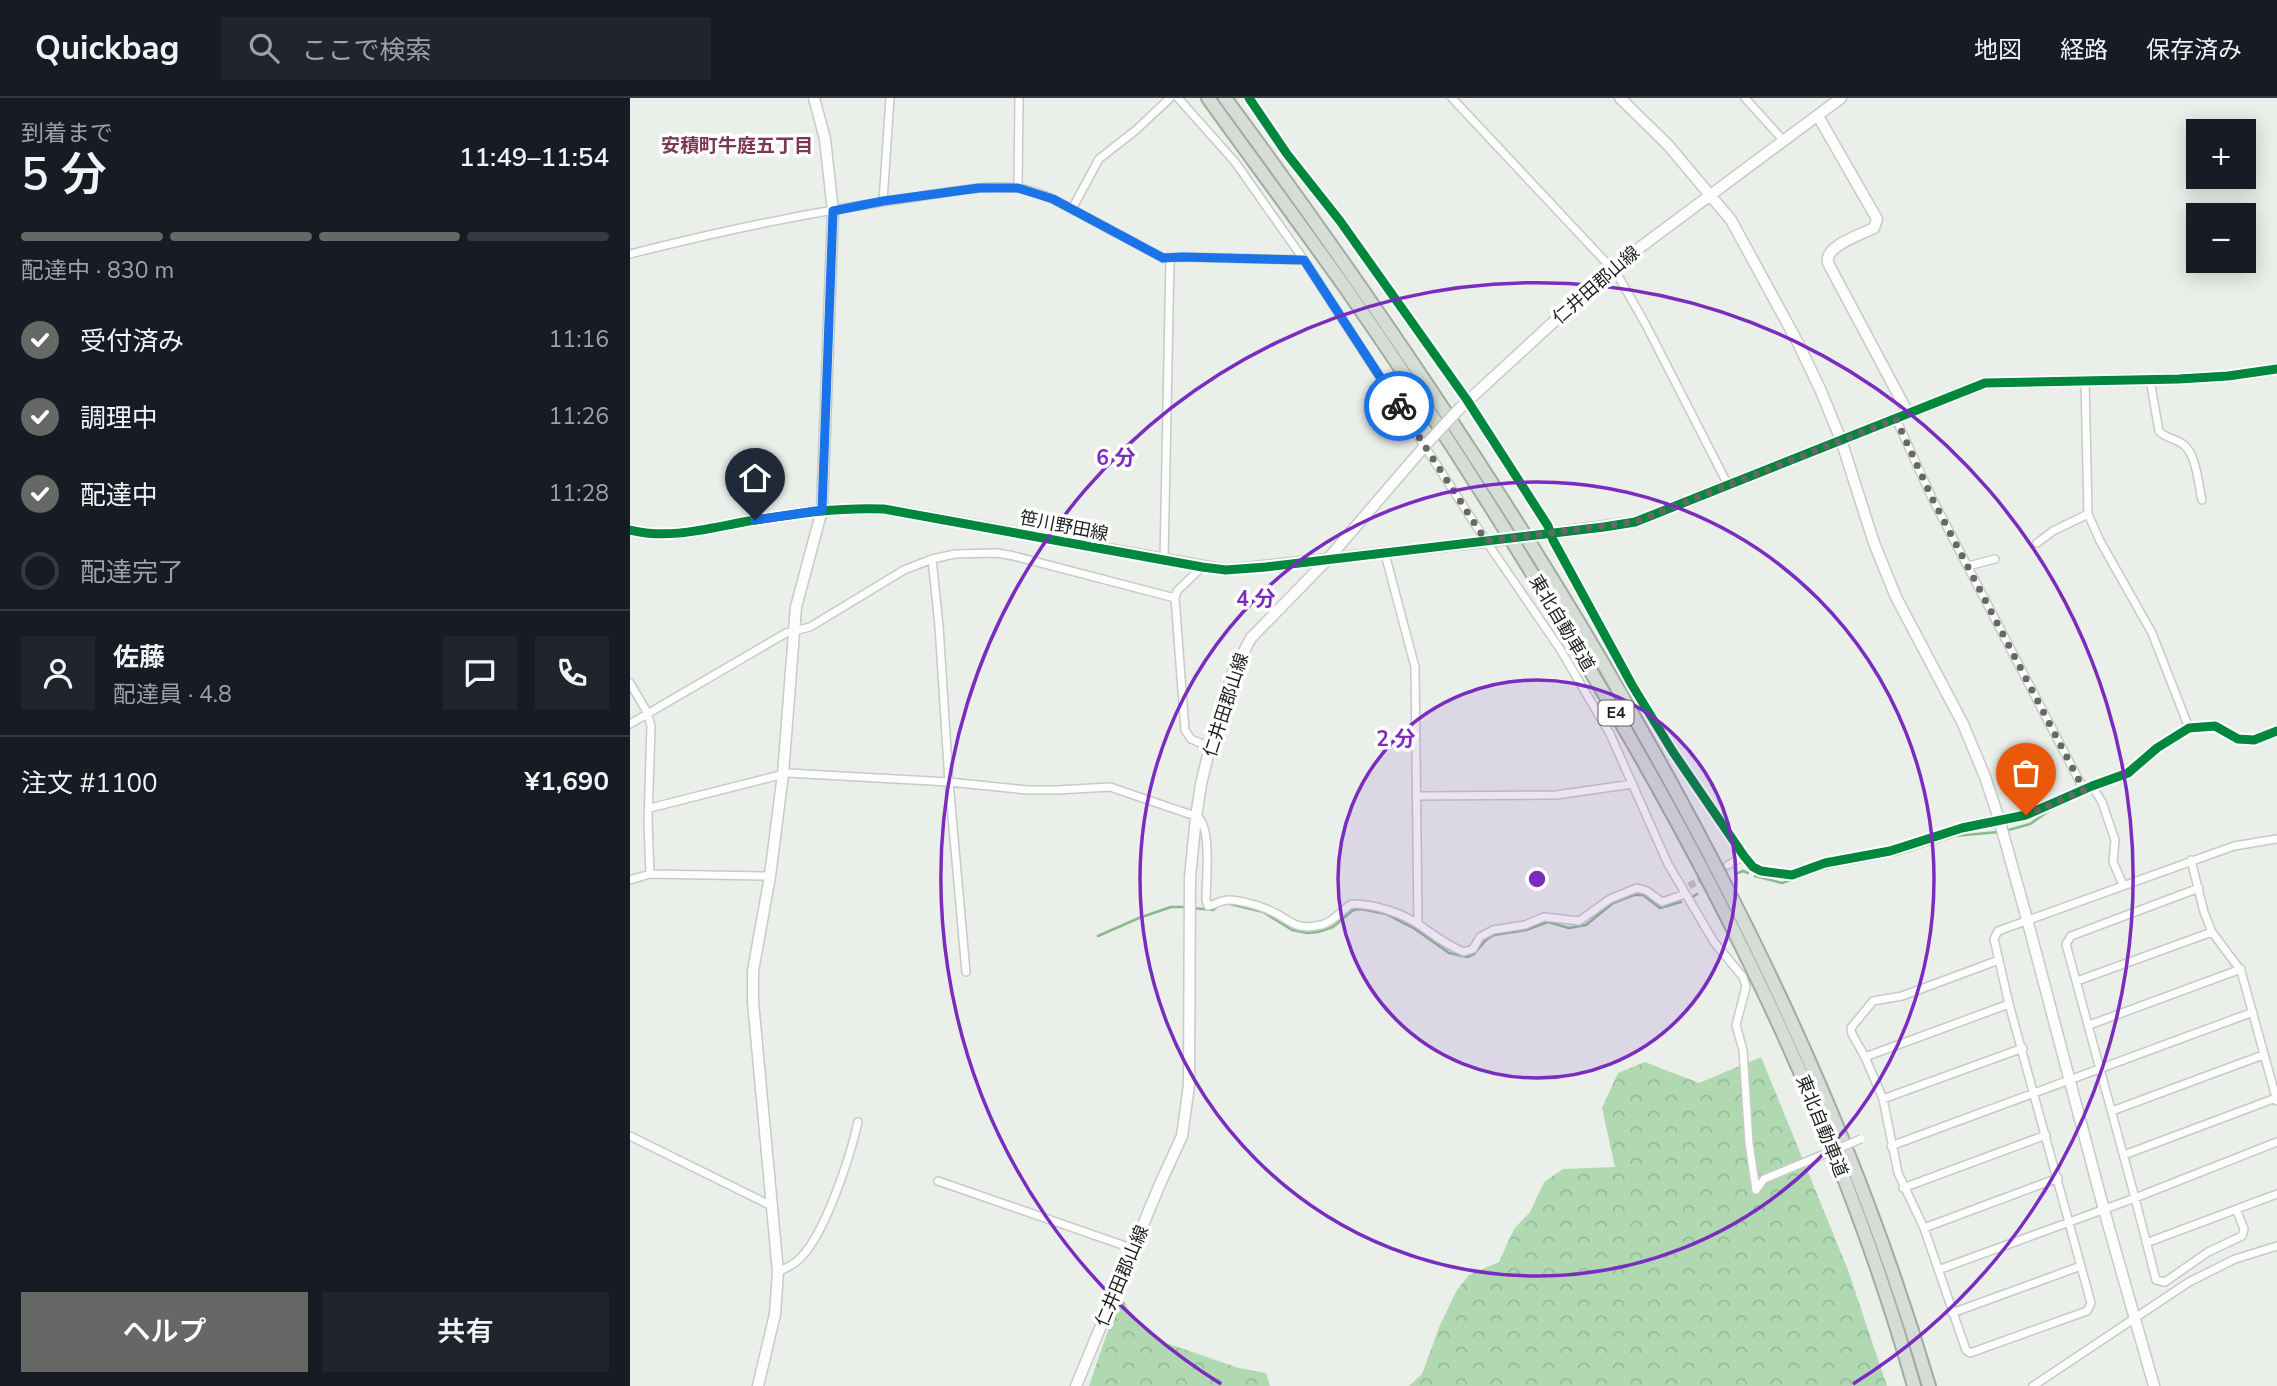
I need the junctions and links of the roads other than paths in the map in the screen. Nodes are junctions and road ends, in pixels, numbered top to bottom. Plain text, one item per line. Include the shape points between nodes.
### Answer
1 (814, 98) edge
2 (890, 98) edge
3 (1019, 98) edge
4 (1170, 98) edge
5 (1178, 98) edge
6 (1208, 98) edge
7 (1224, 98) edge
8 (1248, 98) edge
9 (1452, 98) edge
10 (1620, 98) edge
11 (1745, 98) edge
12 (1841, 98) edge
13 (1818, 116) junction
14 (1784, 141) junction
15 (1018, 188) junction
16 (1710, 194) junction
17 (883, 201) junction
18 (1072, 209) junction
19 (833, 211) junction
20 (630, 254) edge
21 (1170, 259) junction
22 (1304, 260) junction
23 (1611, 269) junction
24 (2277, 369) edge
25 (2150, 380) junction
26 (2085, 381) junction
27 (1464, 404) junction
28 (1908, 413) junction
29 (1896, 419) junction
30 (1841, 440) junction
31 (1427, 443) junction
32 (1728, 485) junction
33 (2202, 500) dead end
34 (822, 510) junction
35 (2088, 514) junction
36 (630, 530) edge
37 (1548, 534) junction
38 (1489, 541) junction
39 (2037, 542) dead end
40 (1385, 554) junction
41 (932, 559) junction
42 (1995, 559) dead end
43 (1164, 561) junction
44 (1327, 561) junction
45 (1968, 566) junction
46 (1202, 567) junction
47 (1175, 598) junction
48 (794, 632) junction
49 (630, 683) edge
50 (648, 714) junction
51 (630, 724) edge
52 (2189, 728) junction
53 (2277, 730) edge
54 (1210, 747) junction
55 (783, 774) junction
56 (950, 782) junction
57 (1633, 784) junction
58 (2088, 788) junction
59 (1417, 796) junction
60 (650, 808) junction
61 (1196, 817) junction
62 (2015, 819) tunnel mouth
63 (1980, 825) tunnel mouth
64 (2277, 839) edge
65 (1744, 856) junction
66 (2191, 860) junction
67 (1728, 865) tunnel mouth
68 (650, 874) junction
69 (770, 876) junction
70 (630, 880) edge
71 (2123, 885) junction
72 (2199, 888) junction
73 (1685, 889) junction
74 (2027, 919) junction
75 (1418, 924) junction
76 (2212, 932) junction
77 (1998, 960) junction
78 (2241, 970) junction
79 (966, 972) dead end
80 (2077, 981) junction
81 (2009, 1004) junction
82 (2253, 1012) junction
83 (2092, 1024) dead end
84 (2023, 1048) junction
85 (2263, 1055) junction
86 (1865, 1057) junction
87 (2100, 1069) junction
88 (2070, 1078) junction
89 (2035, 1092) junction
90 (1883, 1099) junction
91 (2277, 1100) edge
92 (2112, 1111) junction
93 (858, 1122) dead end
94 (2046, 1135) junction
95 (630, 1136) edge
96 (1861, 1139) dead end
97 (2277, 1142) edge
98 (1891, 1146) junction
99 (2124, 1155) junction
100 (2058, 1178) junction
101 (938, 1181) dead end
102 (1903, 1188) junction
103 (2277, 1194) edge
104 (2136, 1198) junction
105 (772, 1206) junction
106 (2236, 1209) junction
107 (2104, 1210) junction
108 (2070, 1222) junction
109 (1924, 1228) junction
110 (2147, 1243) junction
111 (2277, 1246) edge
112 (1134, 1249) junction
113 (2081, 1266) junction
114 (1938, 1270) junction
115 (778, 1272) junction
116 (1952, 1313) junction
117 (2134, 1320) junction
118 (758, 1386) edge
119 (1076, 1386) edge
120 (1914, 1386) edge
121 (1929, 1386) edge
122 (2033, 1386) edge
123 (2154, 1386) edge

1 - 19 street via 825,139
2 - 17 street
3 - 15 street
4 - 18 street via 1099,159
5 - 22 street via 1235,162
6 - 120 highway, 東北自動車道 / E4 via 1347,290 1482,492 1674,817 1746,955 1831,1145
7 - 121 highway, 東北自動車道 / E4 via 1454,423 1548,570 1725,881 1844,1141 1884,1244
8 - 27 street via 1340,221
9 - 23 street
10 - 16 street
11 - 14 street
12 - 13 street, 仁井田郡山線
13 - 14 street, 仁井田郡山線
13 - 28 street via 1877,219 1874,228 1830,249 1826,257
14 - 16 street, 仁井田郡山線
15 - 17 street via 979,188
15 - 18 street
16 - 23 street, 仁井田郡山線
16 - 30 street via 1731,220 1798,343
17 - 19 street
18 - 21 street via 1156,256
19 - 20 street
19 - 34 street
21 - 22 street
21 - 43 street
22 - 31 street
23 - 27 street, 仁井田郡山線
23 - 32 street via 1646,325
24 - 25 street, 笹川野田線
25 - 26 street, 笹川野田線
25 - 33 street via 2159,430 2190,453
26 - 28 street, 笹川野田線 via 1985,383
26 - 35 street
27 - 31 street, 仁井田郡山線, bridge
27 - 37 street
28 - 29 street, 笹川野田線
29 - 30 street, 笹川野田線
29 - 45 street
30 - 32 street, 笹川野田線
30 - 74 street via 1896,597 1963,724 1985,777
31 - 38 street
31 - 44 street, 仁井田郡山線
32 - 37 street, 笹川野田線 via 1635,522
34 - 36 street, 笹川野田線 via 681,533
34 - 43 street, 笹川野田線 via 884,509
34 - 48 street via 796,607
35 - 39 street
35 - 52 street via 2152,633
37 - 38 street, 笹川野田線, bridge
37 - 65 street via 1673,752
38 - 40 street, 笹川野田線
38 - 57 street via 1590,696
40 - 44 street, 笹川野田線
40 - 59 street via 1415,667
41 - 47 street via 1002,554
41 - 48 street
41 - 56 street
42 - 45 street
43 - 46 street, 笹川野田線
44 - 46 street, 笹川野田線 via 1226,570
44 - 54 street, 仁井田郡山線 via 1244,647
45 - 58 street
46 - 47 street via 1177,590
47 - 54 street via 1185,730
48 - 50 street
48 - 55 street
49 - 50 street
50 - 51 street
50 - 60 street
52 - 53 street via 2215,726 2238,738 2254,740
52 - 58 street via 2128,773
54 - 61 street, 仁井田郡山線
55 - 56 street
55 - 60 street
55 - 69 street
56 - 61 street via 1027,790 1110,787
56 - 79 street
57 - 59 street via 1556,795
57 - 73 street via 1668,864
58 - 62 street
58 - 71 street via 2102,802 2115,840 2113,862
59 - 75 street
60 - 68 street
61 - 75 street via 1205,829 1208,906 1234,900 1303,926 1323,925 1357,904 1385,908
61 - 112 street, 仁井田郡山線 via 1190,877 1188,1098 1182,1136
63 - 65 street via 1792,875 1761,871
64 - 66 street
65 - 67 street
66 - 71 street
66 - 72 street
68 - 69 street
68 - 70 street
69 - 105 street via 753,971 753,1002
71 - 74 street
72 - 76 street
72 - 80 street via 2071,936 2066,944
73 - 75 street via 1662,902 1637,888 1610,899 1579,921 1544,917 1493,930 1466,952
73 - 96 street, bridge via 1714,942 1745,983 1736,1025 1743,1050 1756,1190 1764,1179
74 - 77 street via 1998,931 1994,939
74 - 88 street
76 - 78 street
76 - 80 street
77 - 81 street
77 - 86 street via 1902,996 1872,1002 1851,1028
78 - 82 street
78 - 83 street
80 - 87 street
81 - 84 street
81 - 86 street
82 - 85 street
82 - 87 street
84 - 89 street
84 - 90 street
85 - 91 street
85 - 92 street
86 - 90 street
87 - 88 street
87 - 92 street
88 - 89 street
88 - 107 street
89 - 94 street
89 - 98 street
90 - 98 street
91 - 99 street
92 - 99 street
93 - 115 street via 840,1183 809,1248
94 - 100 street
94 - 102 street
95 - 105 street
97 - 104 street
98 - 102 street
99 - 104 street
100 - 108 street
100 - 109 street
101 - 112 street
102 - 109 street
103 - 106 street
104 - 107 street
104 - 110 street
105 - 115 street
106 - 110 street
106 - 110 street via 2242,1236 2208,1252 2165,1283 2156,1280
107 - 108 street
107 - 117 street
108 - 113 street
108 - 114 street
109 - 114 street
111 - 117 street via 2213,1269
112 - 119 street, 仁井田郡山線
113 - 116 street
113 - 116 street via 2091,1300 2087,1311 1987,1348 1966,1350
114 - 116 street
115 - 118 street via 775,1314
117 - 122 street
117 - 123 street

